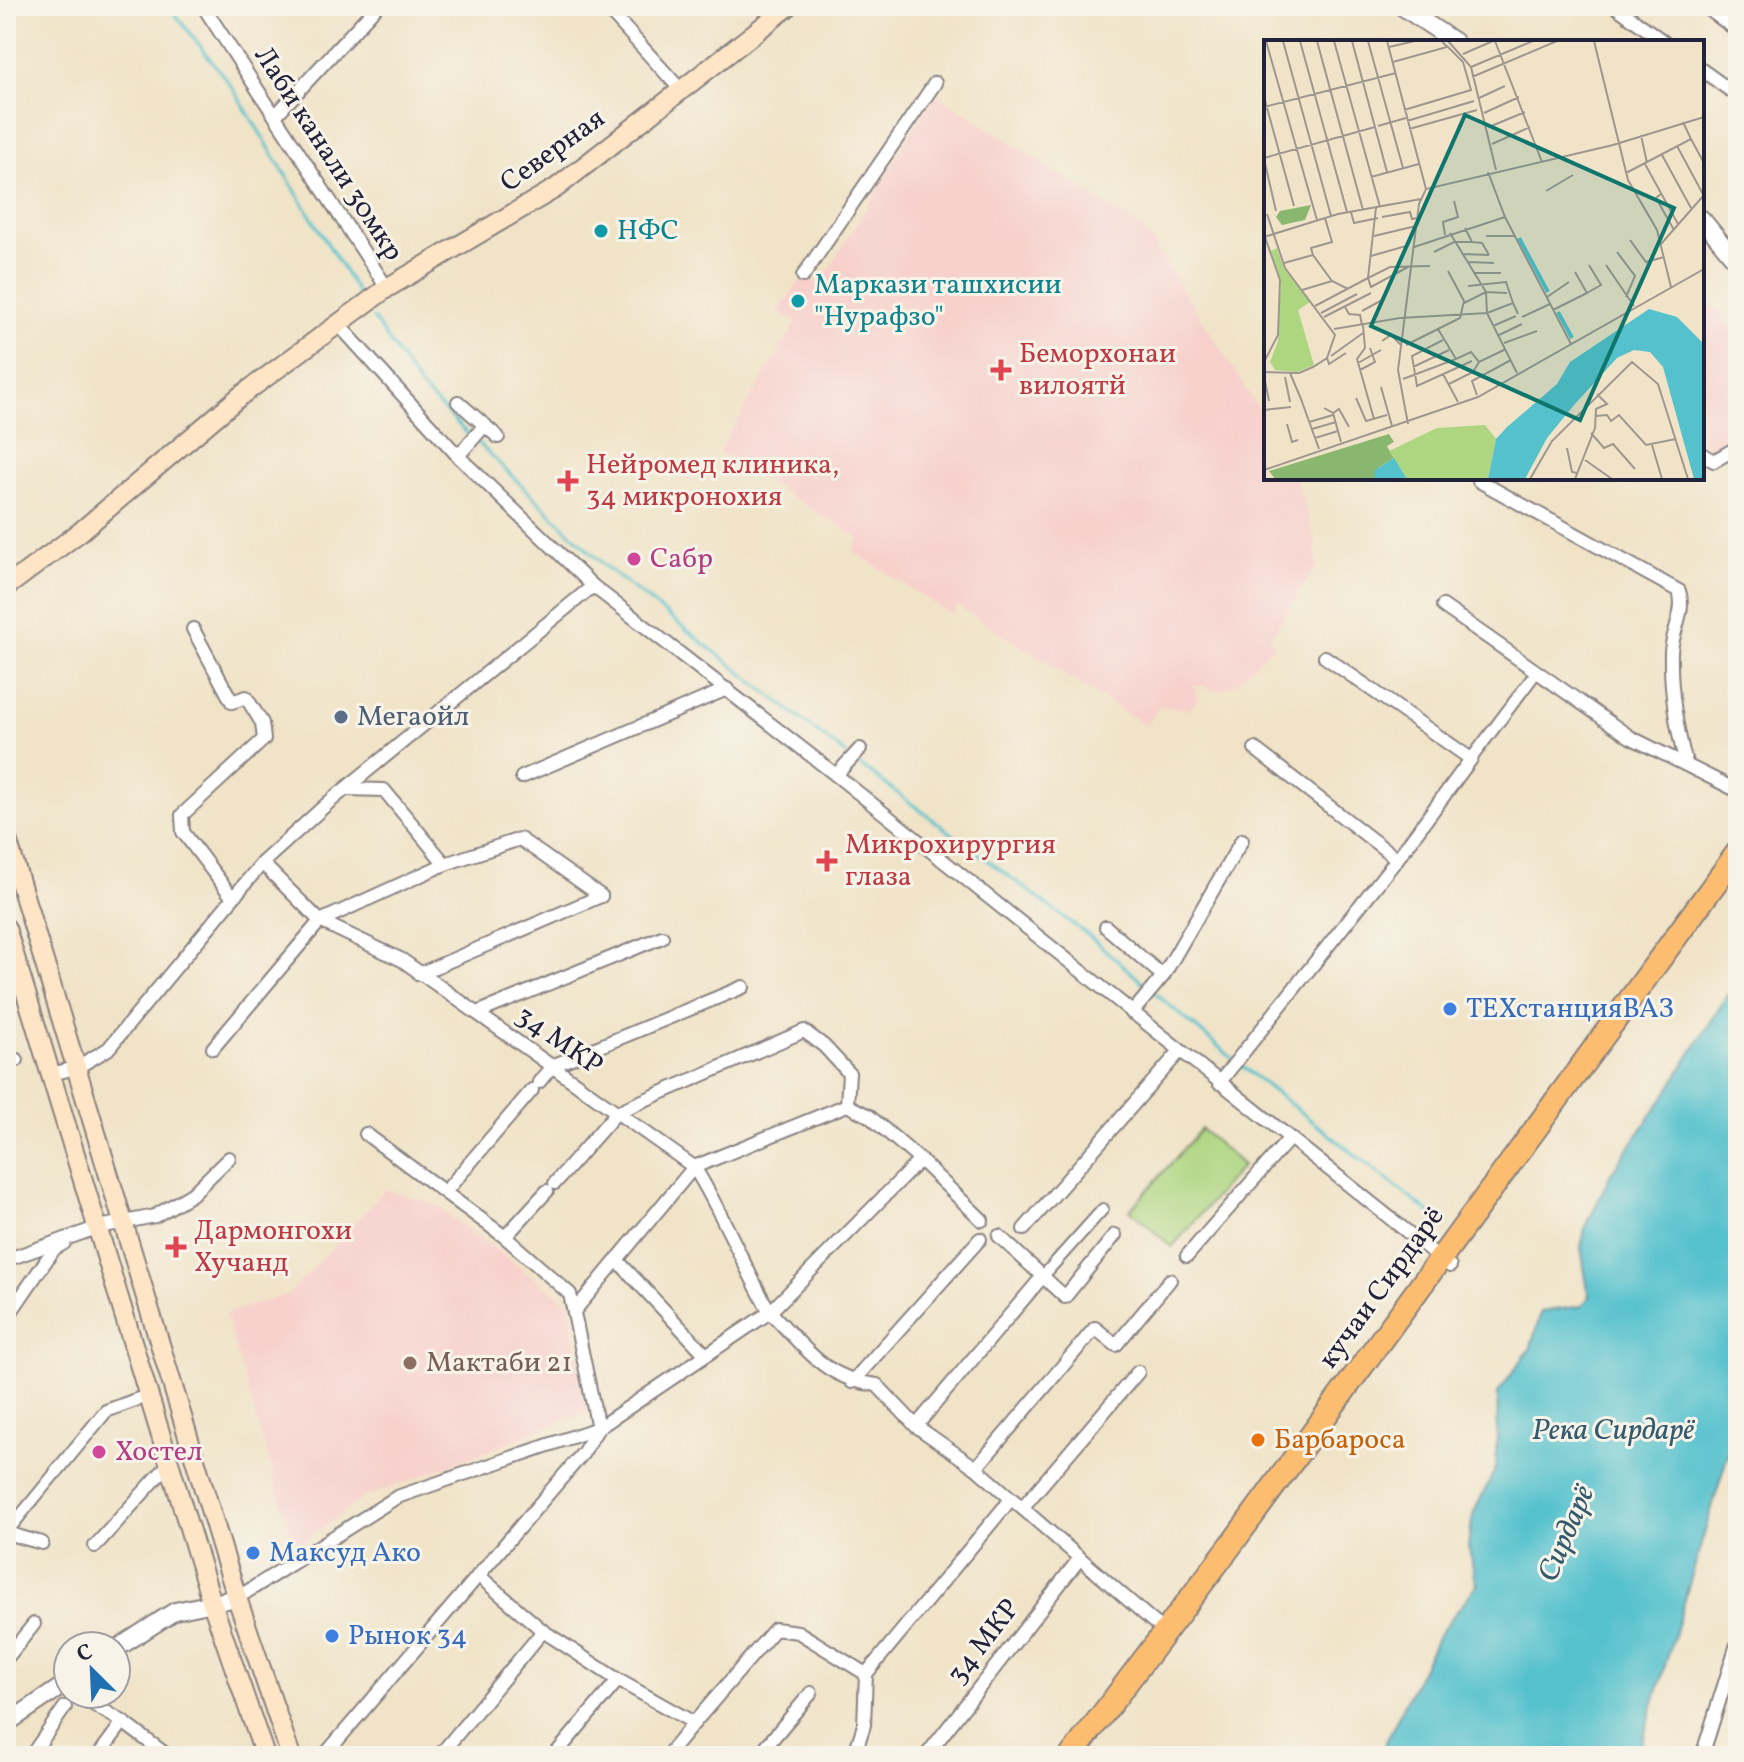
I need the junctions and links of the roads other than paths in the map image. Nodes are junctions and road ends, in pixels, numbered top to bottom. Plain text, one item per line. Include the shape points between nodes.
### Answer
1 (377, 6) edge
2 (605, 6) edge
3 (789, 6) edge
4 (1401, 6) edge
5 (1615, 6) edge
6 (1704, 6) edge
7 (207, 7) edge
8 (1738, 31) edge
9 (1452, 40) edge
10 (1661, 40) edge
11 (1704, 71) edge
12 (935, 83) dead end
13 (680, 89) junction
14 (1738, 96) edge
15 (275, 116) junction
16 (1704, 221) edge
17 (1738, 263) edge
18 (803, 276) dead end
19 (387, 288) junction
20 (339, 325) junction
21 (458, 402) dead end
22 (478, 434) junction
23 (498, 437) dead end
24 (1738, 447) edge
25 (1704, 455) edge
26 (458, 456) junction
27 (1479, 481) dead end
28 (593, 586) junction
29 (6, 587) edge
30 (1443, 606) dead end
31 (193, 629) dead end
32 (1325, 657) dead end
33 (1535, 674) junction
34 (727, 689) junction
35 (860, 749) dead end
36 (1255, 749) dead end
37 (1471, 759) junction
38 (1686, 763) junction
39 (836, 775) junction
40 (522, 777) dead end
41 (346, 789) junction
42 (1738, 791) edge
43 (6, 836) edge
44 (1242, 840) dead end
45 (1738, 852) edge
46 (1397, 859) junction
47 (262, 863) junction
48 (445, 864) junction
49 (1738, 871) edge
50 (232, 897) junction
51 (320, 921) junction
52 (1106, 927) dead end
53 (6, 928) edge
54 (662, 937) dead end
55 (1662, 968) junction
56 (419, 974) junction
57 (1163, 976) junction
58 (743, 987) dead end
59 (477, 1013) junction
60 (1132, 1013) junction
61 (213, 1048) dead end
62 (1180, 1051) junction
63 (552, 1066) junction
64 (76, 1068) junction
65 (51, 1074) junction
66 (1219, 1083) junction
67 (847, 1105) junction
68 (617, 1112) junction
69 (366, 1134) dead end
70 (1289, 1139) junction
71 (229, 1158) dead end
72 (920, 1160) junction
73 (694, 1167) junction
74 (445, 1192) junction
75 (1103, 1209) dead end
76 (982, 1220) dead end
77 (125, 1223) junction
78 (99, 1227) junction
79 (1024, 1229) joint
80 (1115, 1235) dead end
81 (74, 1236) junction
82 (999, 1236) dead end
83 (505, 1237) junction
84 (980, 1239) dead end
85 (1010, 1245) junction
86 (1187, 1256) dead end
87 (6, 1260) edge
88 (617, 1260) junction
89 (1445, 1263) junction
90 (1043, 1276) junction
91 (1170, 1280) dead end
92 (576, 1309) junction
93 (770, 1312) junction
94 (6, 1319) edge
95 (706, 1355) junction
96 (1138, 1372) dead end
97 (852, 1382) junction
98 (149, 1395) junction
99 (916, 1426) junction
100 (598, 1428) junction
101 (170, 1463) junction
102 (976, 1468) junction
103 (56, 1472) joint
104 (1011, 1499) junction
105 (1022, 1508) junction
106 (6, 1533) edge
107 (42, 1543) dead end
108 (95, 1546) dead end
109 (1080, 1558) junction
110 (478, 1575) junction
111 (237, 1598) junction
112 (212, 1603) junction
113 (34, 1624) dead end
114 (543, 1631) junction
115 (1164, 1631) junction
116 (132, 1639) edge
117 (1738, 1641) edge
118 (6, 1659) edge
119 (866, 1674) junction
120 (618, 1680) junction
121 (52, 1691) edge
122 (811, 1693) dead end
123 (63, 1710) edge
124 (103, 1710) edge
125 (8, 1716) edge
126 (123, 1722) junction
127 (694, 1723) junction
128 (31, 1756) edge
129 (98, 1756) edge
130 (168, 1756) edge
131 (265, 1756) edge
132 (291, 1756) edge
133 (324, 1756) edge
134 (439, 1756) edge
135 (554, 1756) edge
136 (667, 1756) edge
137 (758, 1756) edge
138 (854, 1756) edge
139 (926, 1756) edge
140 (1071, 1756) edge
141 (1087, 1756) edge
142 (1702, 1756) edge

1 - 15 street
2 - 13 street
3 - 13 main road, Северная
4 - 9 street
5 - 10 street
6 - 8 street
7 - 15 street, Лаби канали 30мкр
11 - 14 street
12 - 18 street
13 - 19 main road, Северная via 556,188
15 - 19 street, Лаби канали 30мкр
16 - 17 street
19 - 20 main road, Северная
20 - 26 street
20 - 29 main road, Северная via 239,397 80,532
21 - 22 street
22 - 23 street
22 - 26 street
24 - 25 street via 1714,461
26 - 28 street
27 - 38 street via 1679,591 1682,607 1671,655 1676,727
28 - 34 street
28 - 41 street
30 - 33 street
31 - 50 street via 232,702 246,697 265,729 264,739 182,815 183,832
32 - 37 street
33 - 37 street
33 - 38 street via 1630,737
34 - 39 street
34 - 40 street
35 - 39 street
36 - 46 street
37 - 46 street
38 - 42 street
39 - 60 street
41 - 47 street
41 - 48 street via 384,790
43 - 64 main road
44 - 57 street
45 - 55 highway
46 - 66 street
47 - 50 street
47 - 51 street, 34 МКР
48 - 51 street
48 - 56 street via 520,839 601,896
49 - 55 highway
50 - 64 street via 108,1049
51 - 56 street, 34 МКР via 402,960
51 - 61 street
52 - 57 street
53 - 65 main road
54 - 59 street
55 - 89 highway
56 - 59 street, 34 МКР
57 - 60 street
58 - 63 street
59 - 63 street, 34 МКР
60 - 62 street
62 - 66 street
62 - 79 street
63 - 68 street, 34 МКР
63 - 74 street
64 - 65 street
64 - 77 main road
65 - 78 main road
66 - 70 street
67 - 68 street via 849,1073 804,1031
67 - 72 street via 869,1116
67 - 73 street
68 - 73 street, 34 МКР
68 - 83 street
69 - 74 street
70 - 86 street
70 - 89 street
71 - 77 street via 192,1194 155,1216
72 - 76 street
72 - 93 street
73 - 88 street
73 - 93 street via 725,1216
74 - 83 street
75 - 90 street
77 - 78 street
77 - 111 main road
78 - 81 street
78 - 98 main road
79 - 85 street
80 - 90 street via 1065,1297
81 - 87 street
81 - 94 street via 54,1249
82 - 85 street
83 - 92 street via 570,1294
84 - 97 street
85 - 90 street
88 - 92 street
88 - 95 street
89 - 115 highway, кучаи Сирдарё
89 - 141 highway
90 - 99 street
91 - 102 street via 1116,1345 1095,1328
92 - 100 street
93 - 95 street
93 - 97 street via 825,1369
95 - 100 street
96 - 105 street
97 - 99 street via 877,1385
98 - 101 main road
98 - 103 street via 106,1411
99 - 102 street
100 - 110 street via 583,1453
100 - 111 street via 397,1497
101 - 108 street
101 - 112 main road
102 - 104 street
103 - 106 street
104 - 105 street
104 - 119 street
105 - 109 street
106 - 107 street
109 - 115 street
109 - 139 street, 34 МКР
110 - 114 street
110 - 133 street
111 - 112 street
111 - 132 main road
112 - 116 street via 175,1611
112 - 131 main road
113 - 118 street
114 - 120 street
114 - 134 street
115 - 140 highway, кучаи Сирдарё
117 - 142 street
119 - 127 street via 798,1632 775,1629
119 - 138 street via 864,1725
120 - 127 street
120 - 135 street
121 - 125 street
122 - 137 street
123 - 128 street
124 - 126 street
126 - 129 street
126 - 130 street
127 - 136 street

